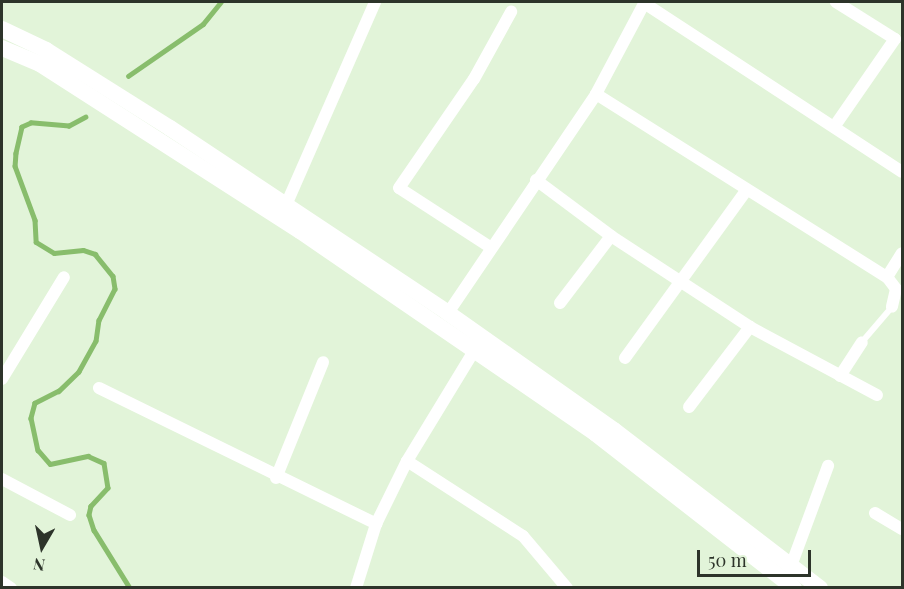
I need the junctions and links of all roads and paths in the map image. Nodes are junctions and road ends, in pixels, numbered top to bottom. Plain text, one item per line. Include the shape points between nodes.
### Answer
1 (375, 2) edge
2 (644, 2) edge
3 (836, 2) edge
4 (511, 12) dead end
5 (2, 29) edge
6 (899, 41) edge
7 (2, 48) edge
8 (596, 94) junction
9 (834, 127) junction
10 (903, 171) edge
11 (536, 180) junction
12 (746, 191) junction
13 (286, 205) junction
14 (612, 236) junction
15 (490, 247) junction
16 (902, 253) edge
17 (64, 277) dead end
18 (887, 277) junction
19 (680, 280) junction
20 (560, 303) dead end
21 (892, 307) joint
22 (448, 313) junction
23 (750, 327) junction
24 (862, 342) joint
25 (474, 351) junction
26 (625, 358) dead end
27 (323, 362) dead end
28 (840, 376) junction
29 (2, 379) edge
30 (99, 388) dead end
31 (877, 395) dead end
32 (689, 407) dead end
33 (407, 462) junction
34 (828, 466) dead end
35 (276, 478) junction
36 (2, 479) edge
37 (875, 513) dead end
38 (70, 515) dead end
39 (376, 524) junction
40 (903, 529) edge
41 (792, 566) junction
42 (2, 582) edge
43 (11, 588) edge
44 (356, 588) edge
45 (567, 588) edge
46 (794, 588) edge
47 (820, 588) edge

1 - 13 street
2 - 8 street
2 - 9 street
3 - 6 street
4 - 15 street via 474,79 399,188
5 - 13 main road via 46,50
6 - 9 street
7 - 25 main road via 40,64 115,112 300,231
8 - 11 street
8 - 12 street
9 - 10 street
11 - 14 street
11 - 15 street
12 - 18 street
12 - 19 street
13 - 22 main road
14 - 19 street
14 - 20 street
15 - 22 street
16 - 18 street
17 - 29 street
18 - 21 street via 896,289
19 - 23 street
19 - 26 street
21 - 24 lane
22 - 41 main road via 614,430
23 - 28 street
23 - 32 street
24 - 28 street
25 - 33 street
25 - 46 main road via 605,441
27 - 35 street
28 - 31 street
30 - 35 street
33 - 39 street
33 - 45 street via 523,536
34 - 41 street
35 - 39 street
36 - 38 street
37 - 40 street
39 - 44 street
41 - 47 main road
42 - 43 street

